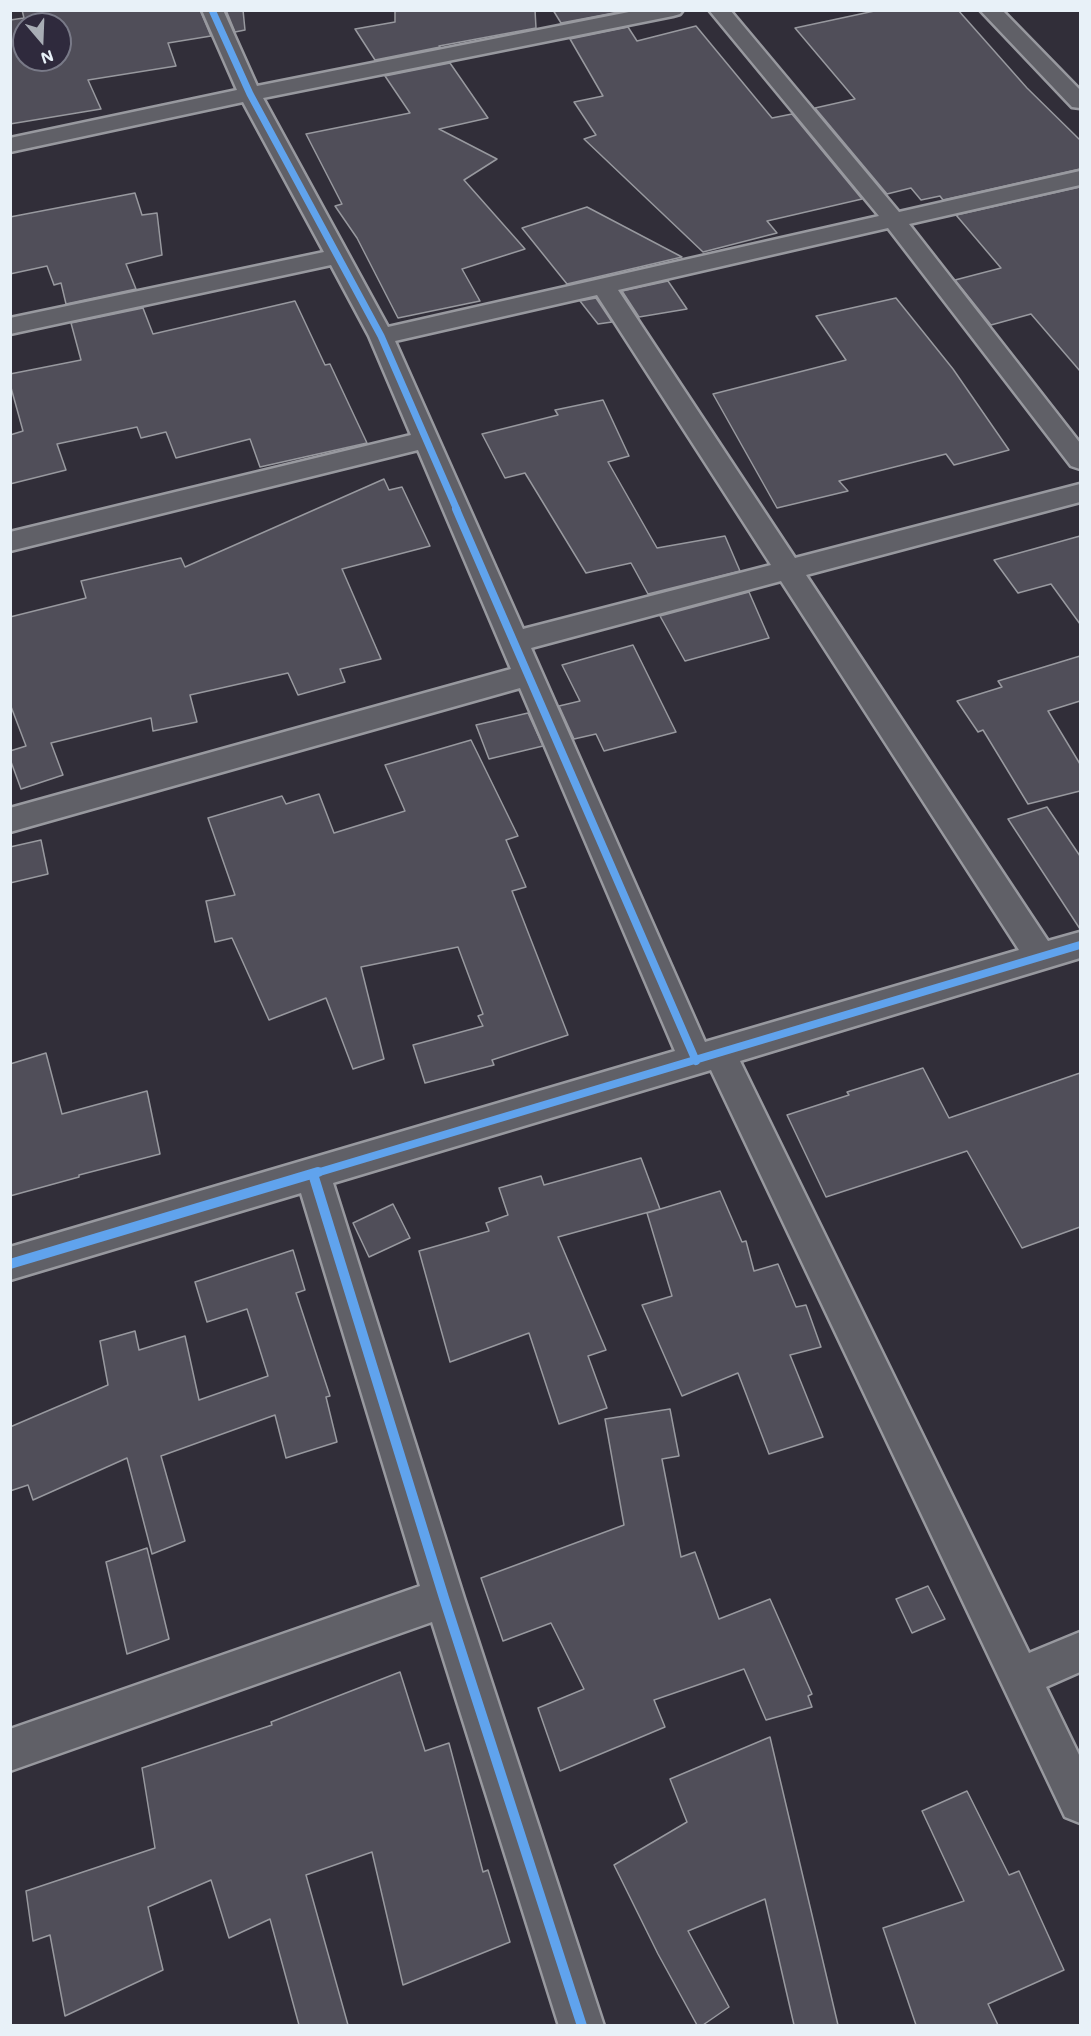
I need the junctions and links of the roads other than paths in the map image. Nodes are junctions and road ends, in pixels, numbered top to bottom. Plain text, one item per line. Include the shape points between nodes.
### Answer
1 (212, 10) edge
2 (673, 10) edge
3 (720, 10) edge
4 (990, 10) edge
5 (250, 94) junction
6 (1080, 102) edge
7 (10, 145) edge
8 (1080, 178) edge
9 (894, 220) junction
10 (336, 257) junction
11 (603, 285) junction
12 (10, 326) edge
13 (381, 336) junction
14 (425, 440) junction
15 (1080, 460) edge
16 (1080, 493) edge
17 (10, 542) edge
18 (787, 570) junction
19 (514, 642) junction
20 (529, 675) junction
21 (10, 820) edge
22 (1078, 950) edge
23 (1041, 958) junction
24 (707, 1056) junction
25 (313, 1174) junction
26 (10, 1264) edge
27 (444, 1598) junction
28 (1080, 1652) edge
29 (1021, 1677) junction
30 (10, 1750) edge
31 (1080, 1802) edge
32 (582, 2025) edge

1 - 5 street
2 - 5 street
3 - 9 street
4 - 6 street
5 - 7 street
5 - 10 street
8 - 9 street
9 - 11 street
9 - 15 street
10 - 12 street
10 - 13 street
11 - 13 street
11 - 18 street
13 - 14 street
14 - 17 street
14 - 19 street
16 - 18 street
18 - 19 street
18 - 23 street
19 - 20 street
20 - 21 street
20 - 24 street
22 - 23 street
23 - 24 street
24 - 25 street
24 - 29 street
25 - 26 street
25 - 27 street
27 - 30 street
27 - 32 street
28 - 29 street
29 - 31 street

